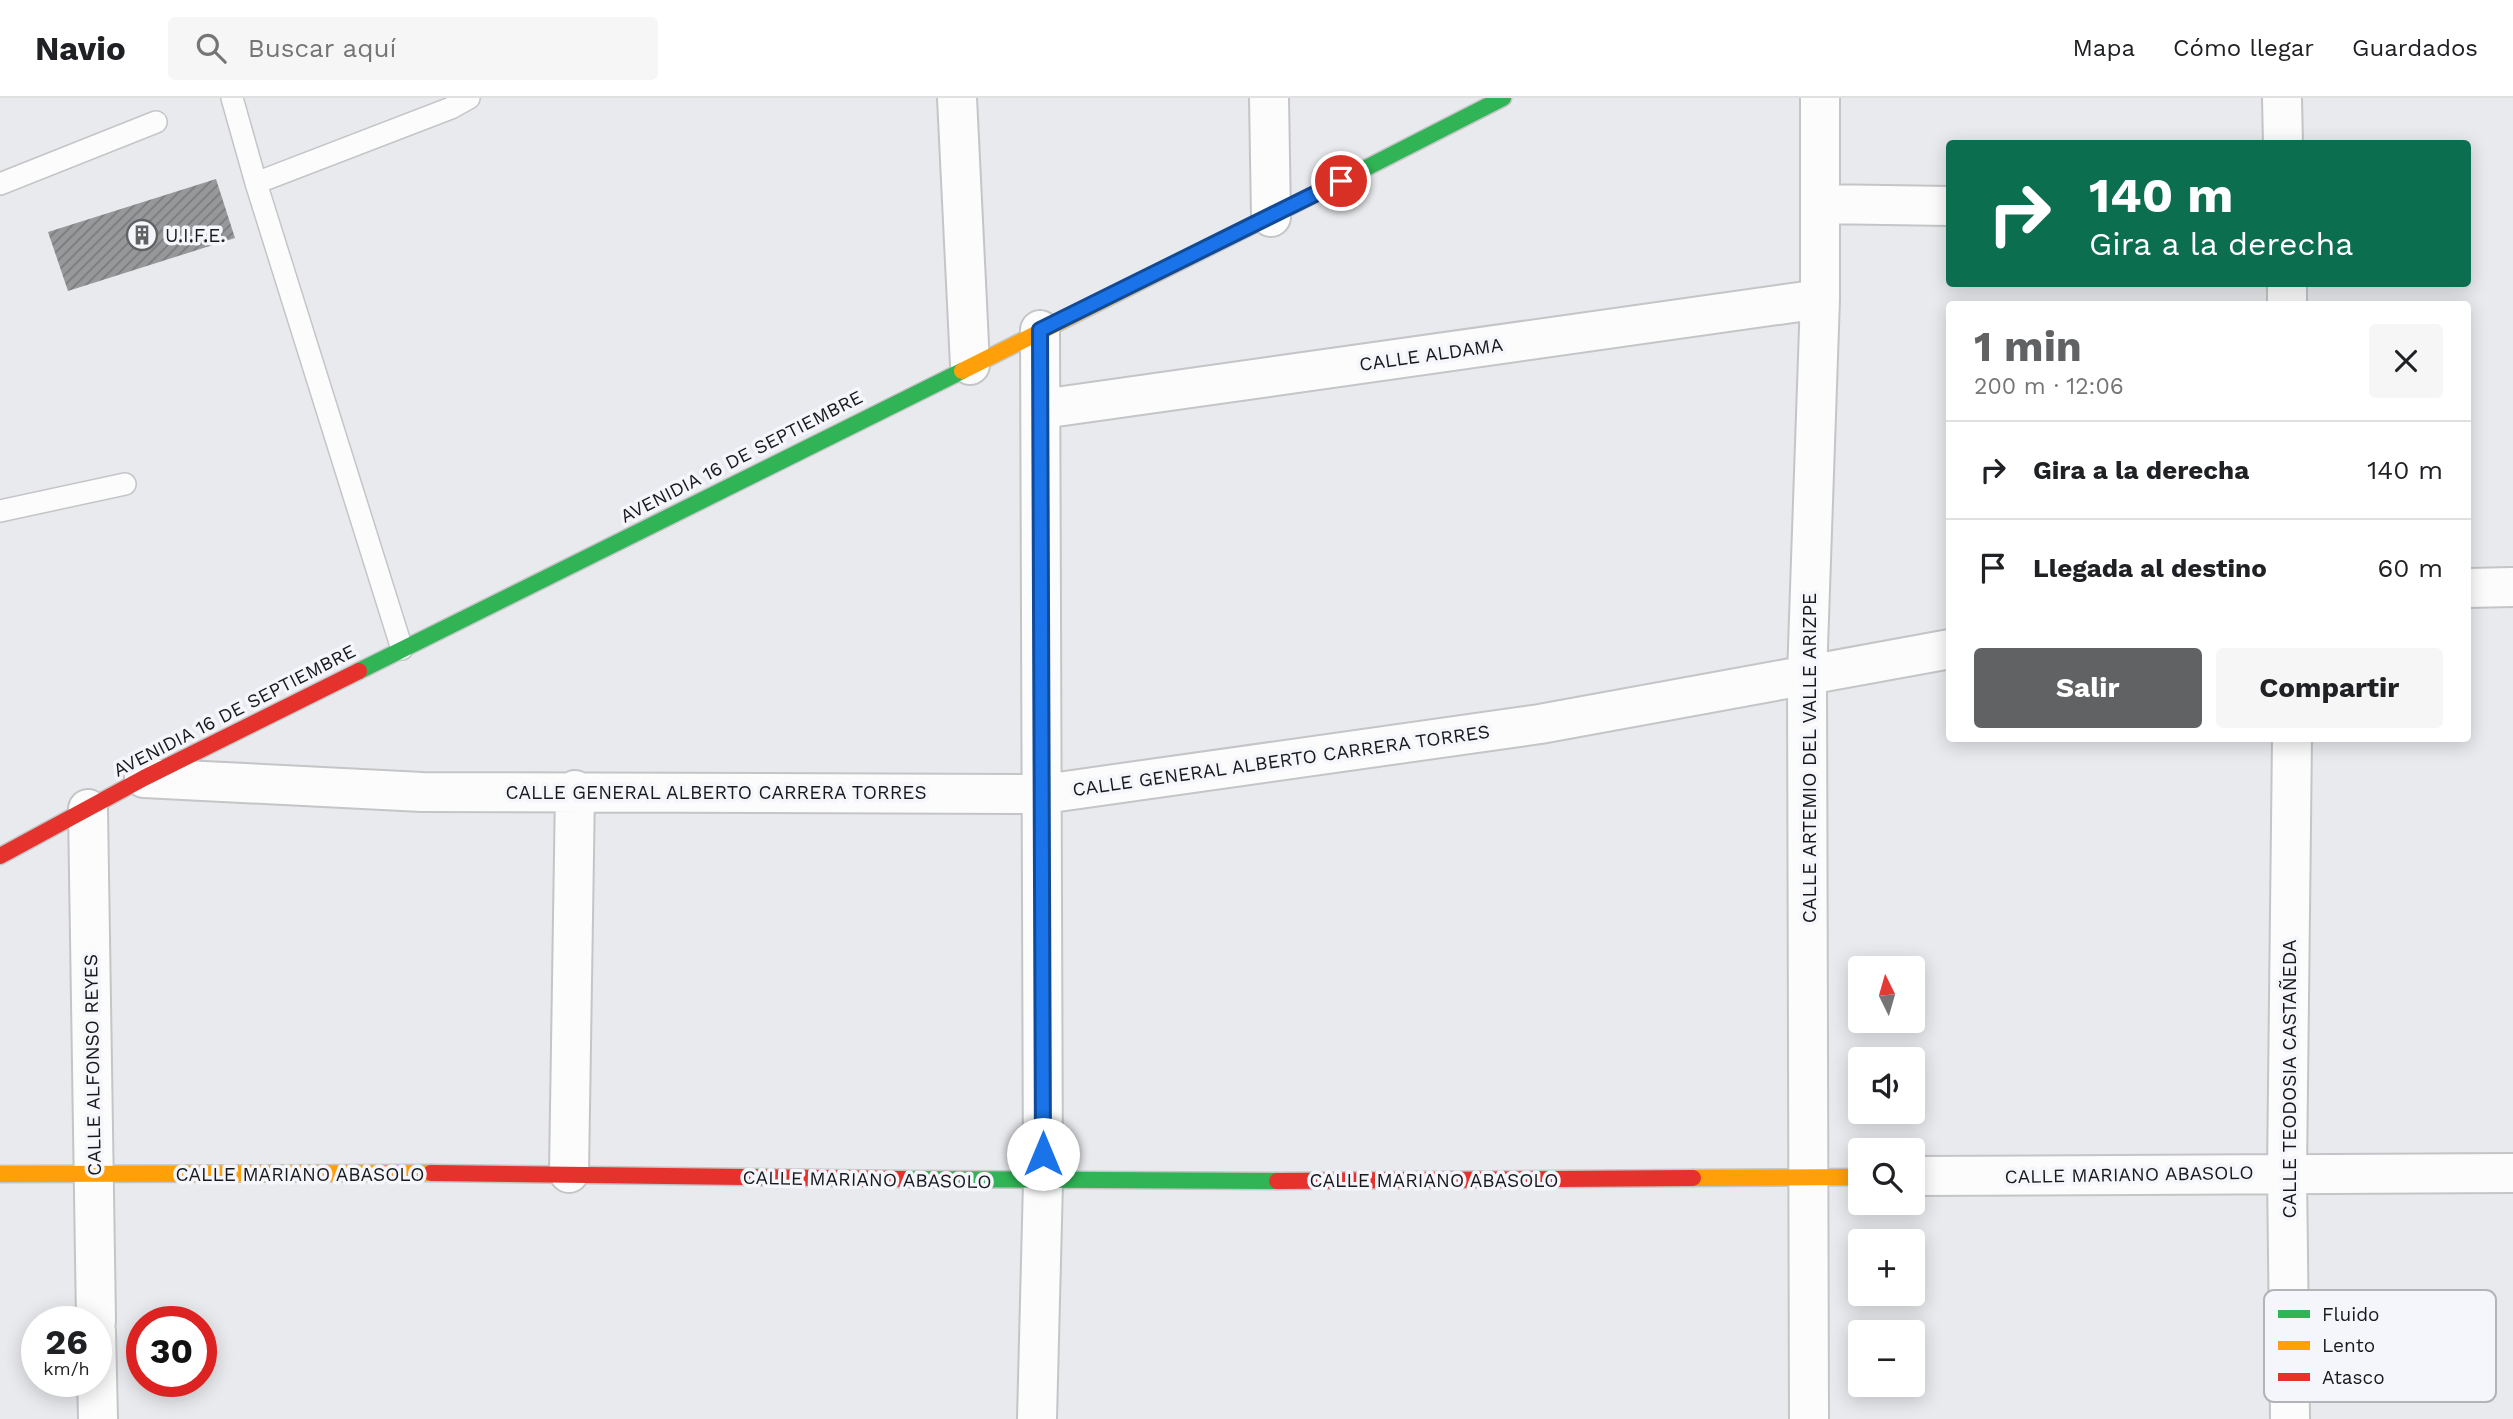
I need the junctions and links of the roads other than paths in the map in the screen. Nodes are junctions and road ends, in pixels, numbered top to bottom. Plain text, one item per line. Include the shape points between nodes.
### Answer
1 (232, 98) edge
2 (469, 98) edge
3 (957, 98) edge
4 (1269, 98) edge
5 (1503, 98) edge
6 (1820, 98) edge
7 (2282, 98) edge
8 (156, 121) dead end
9 (2283, 140) edge
10 (256, 183) junction
11 (0, 184) edge
12 (1820, 204) junction
13 (1946, 206) edge
14 (1271, 217) junction
15 (1821, 299) junction
16 (1040, 330) junction
17 (970, 365) junction
18 (1042, 409) junction
19 (125, 484) dead end
20 (0, 511) edge
21 (2513, 587) edge
22 (2471, 588) edge
23 (402, 649) junction
24 (1946, 650) edge
25 (1807, 676) junction
26 (2292, 742) edge
27 (144, 778) junction
28 (575, 790) junction
29 (1044, 794) junction
30 (88, 809) junction
31 (0, 856) edge
32 (569, 1173) junction
33 (2287, 1173) junction
34 (2513, 1173) edge
35 (0, 1174) edge
36 (94, 1174) junction
37 (1925, 1176) edge
38 (1808, 1177) junction
39 (1848, 1177) edge
40 (1043, 1182) junction
41 (2288, 1290) edge
42 (96, 1306) edge
43 (98, 1397) edge
44 (98, 1419) edge
45 (1037, 1419) edge
46 (1809, 1419) edge

1 - 10 lane
2 - 10 lane
3 - 17 street
4 - 14 street
5 - 14 street, AVENIDIA 16 DE SEPTIEMBRE
6 - 12 street, CALLE ARTEMIO DEL VALLE ARIZPE
7 - 9 street
8 - 11 lane
10 - 23 lane
12 - 13 street
12 - 15 street, CALLE ARTEMIO DEL VALLE ARIZPE
14 - 16 street, AVENIDIA 16 DE SEPTIEMBRE
15 - 18 street, CALLE ALDAMA
15 - 25 street, CALLE ARTEMIO DEL VALLE ARIZPE
16 - 17 street, AVENIDIA 16 DE SEPTIEMBRE
16 - 18 street
17 - 23 street, AVENIDIA 16 DE SEPTIEMBRE
18 - 29 street
19 - 20 lane
21 - 22 street
23 - 27 street, AVENIDIA 16 DE SEPTIEMBRE
24 - 25 street, CALLE GENERAL ALBERTO CARRERA TORRES
25 - 29 street, CALLE GENERAL ALBERTO CARRERA TORRES via 1540,724
25 - 38 street, CALLE ARTEMIO DEL VALLE ARIZPE
26 - 33 street, CALLE TEODOSIA CASTAÑEDA
27 - 28 street, CALLE GENERAL ALBERTO CARRERA TORRES via 422,792
27 - 30 street, AVENIDIA 16 DE SEPTIEMBRE
28 - 29 street, CALLE GENERAL ALBERTO CARRERA TORRES
28 - 32 street
29 - 40 street
30 - 31 street, AVENIDIA 16 DE SEPTIEMBRE
30 - 36 street, CALLE ALFONSO REYES
32 - 36 street, CALLE MARIANO ABASOLO
32 - 40 street, CALLE MARIANO ABASOLO
33 - 34 street, CALLE MARIANO ABASOLO
33 - 37 street, CALLE MARIANO ABASOLO
33 - 41 street, CALLE TEODOSIA CASTAÑEDA
35 - 36 street, CALLE MARIANO ABASOLO
36 - 42 street, CALLE ALFONSO REYES
38 - 39 street, CALLE MARIANO ABASOLO
38 - 40 street, CALLE MARIANO ABASOLO
38 - 46 street, CALLE ARTEMIO DEL VALLE ARIZPE
40 - 45 street
43 - 44 street

